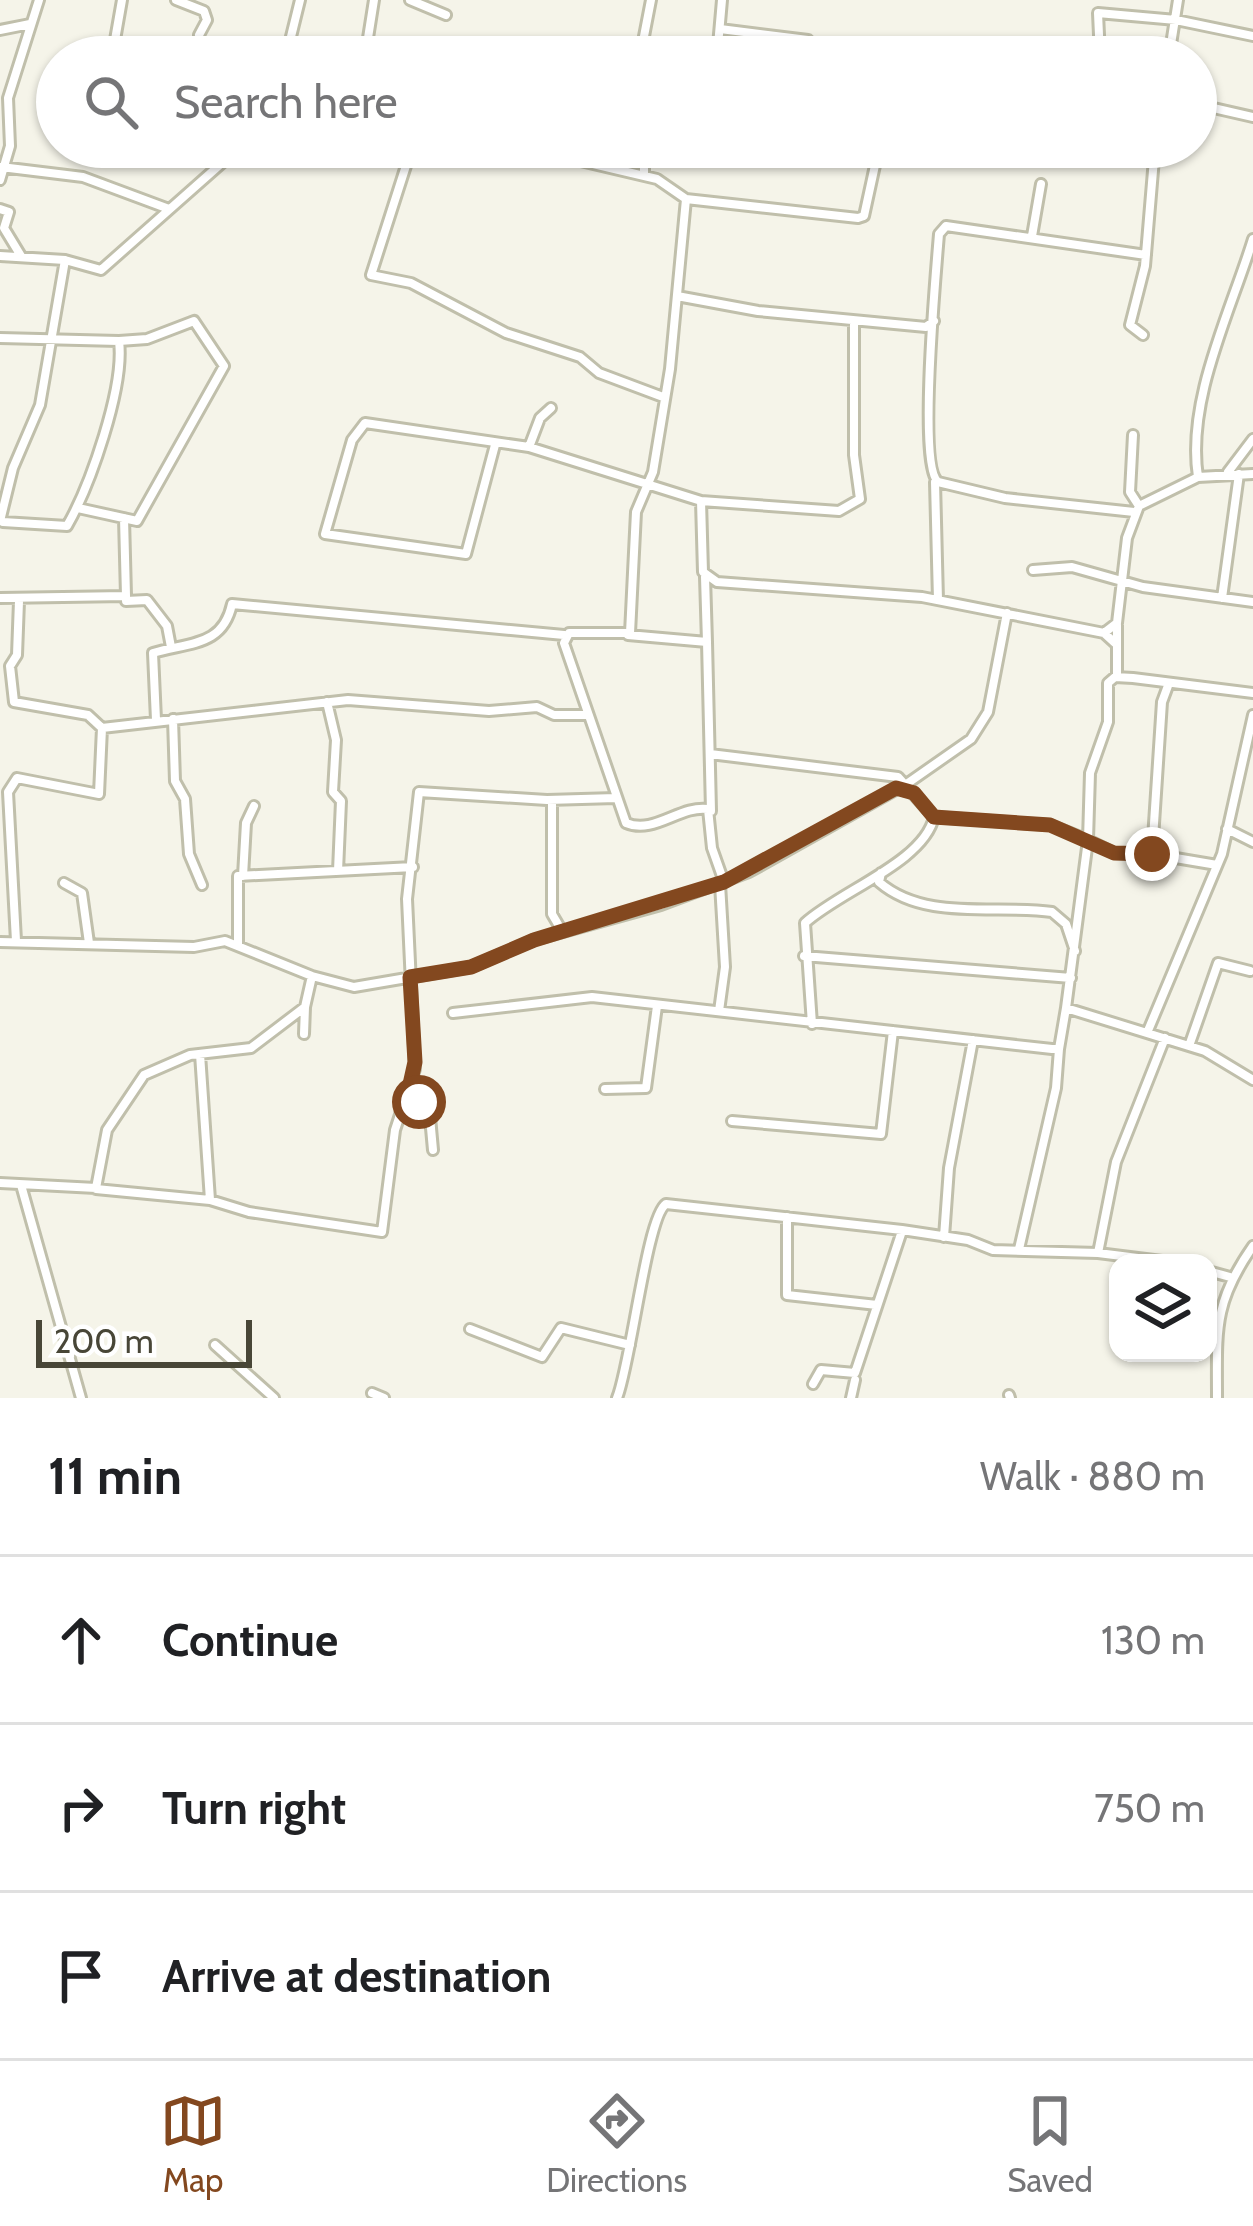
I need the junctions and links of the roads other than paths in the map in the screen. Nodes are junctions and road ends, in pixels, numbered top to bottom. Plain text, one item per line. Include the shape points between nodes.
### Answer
1 (39, 0) edge
2 (122, 0) edge
3 (176, 0) edge
4 (300, 0) edge
5 (374, 0) edge
6 (410, 0) edge
7 (651, 0) edge
8 (722, 0) edge
9 (1178, 0) edge
10 (446, 15) dead end
11 (1176, 20) junction
12 (720, 29) junction
13 (0, 30) edge
14 (24, 32) junction
15 (200, 35) dead end
16 (116, 36) edge
17 (291, 36) edge
18 (368, 36) edge
19 (644, 36) edge
20 (720, 36) edge
21 (776, 36) edge
22 (1098, 36) edge
23 (1173, 36) edge
24 (1253, 36) edge
25 (1217, 109) edge
26 (1253, 117) edge
27 (2, 167) edge
28 (216, 168) edge
29 (405, 168) edge
30 (613, 168) edge
31 (644, 168) edge
32 (874, 168) edge
33 (1153, 168) edge
34 (644, 175) junction
35 (0, 181) edge
36 (1041, 184) dead end
37 (686, 199) junction
38 (0, 209) edge
39 (169, 209) junction
40 (1031, 236) junction
41 (1253, 239) edge
42 (1146, 255) junction
43 (0, 256) edge
44 (22, 258) junction
45 (65, 260) junction
46 (677, 296) junction
47 (936, 320) junction
48 (854, 321) junction
49 (926, 327) junction
50 (1143, 335) dead end
51 (0, 338) edge
52 (50, 340) junction
53 (119, 341) junction
54 (933, 345) junction
55 (663, 398) junction
56 (551, 408) dead end
57 (1133, 435) dead end
58 (1253, 439) edge
59 (495, 446) junction
60 (529, 447) junction
61 (1227, 473) junction
62 (1240, 474) junction
63 (1253, 475) edge
64 (1198, 477) junction
65 (648, 480) junction
66 (935, 480) junction
67 (701, 501) junction
68 (78, 508) junction
69 (1137, 509) junction
70 (124, 518) junction
71 (2, 522) edge
72 (1033, 570) dead end
73 (705, 574) junction
74 (1124, 583) junction
75 (126, 596) junction
76 (0, 598) edge
77 (1222, 598) junction
78 (938, 600) junction
79 (19, 601) junction
80 (1253, 602) edge
81 (1007, 613) junction
82 (1117, 623) junction
83 (1104, 632) junction
84 (564, 635) junction
85 (627, 635) junction
86 (707, 641) junction
87 (1115, 644) junction
88 (171, 647) junction
89 (1117, 677) junction
90 (1169, 682) junction
91 (1253, 693) edge
92 (327, 702) junction
93 (586, 715) junction
94 (1253, 715) edge
95 (173, 718) junction
96 (156, 720) junction
97 (102, 728) junction
98 (710, 754) junction
99 (908, 783) junction
100 (11, 787) junction
101 (0, 788) edge
102 (896, 788) junction
103 (914, 793) junction
104 (616, 798) junction
105 (552, 800) junction
106 (254, 806) dead end
107 (711, 812) junction
108 (934, 817) junction
109 (1227, 829) junction
110 (1088, 840) junction
111 (1253, 842) edge
112 (1152, 854) junction
113 (1217, 865) junction
114 (414, 867) junction
115 (338, 871) junction
116 (881, 872) junction
117 (243, 876) junction
118 (64, 883) dead end
119 (722, 883) junction
120 (202, 885) dead end
121 (562, 931) junction
122 (16, 941) junction
123 (0, 942) edge
124 (89, 944) junction
125 (238, 944) junction
126 (1076, 953) junction
127 (804, 956) junction
128 (1250, 971) edge
129 (312, 976) junction
130 (410, 977) junction
131 (1072, 978) junction
132 (657, 1006) junction
133 (305, 1007) junction
134 (1066, 1008) junction
135 (719, 1011) junction
136 (453, 1013) dead end
137 (812, 1024) junction
138 (893, 1031) junction
139 (1147, 1033) junction
140 (304, 1034) dead end
141 (1165, 1038) junction
142 (973, 1040) junction
143 (1189, 1046) junction
144 (1059, 1049) junction
145 (200, 1054) junction
146 (1253, 1080) edge
147 (605, 1089) dead end
148 (407, 1098) junction
149 (732, 1120) dead end
150 (434, 1150) dead end
151 (0, 1183) edge
152 (21, 1185) junction
153 (94, 1189) junction
154 (210, 1200) junction
155 (787, 1217) junction
156 (902, 1230) junction
157 (944, 1237) junction
158 (1019, 1249) junction
159 (1252, 1251) edge
160 (1099, 1253) junction
161 (1109, 1254) edge
162 (1217, 1273) edge
163 (1230, 1277) junction
164 (877, 1305) junction
165 (470, 1329) dead end
166 (215, 1345) dead end
167 (630, 1345) junction
168 (855, 1381) dead end
169 (812, 1384) dead end
170 (372, 1393) dead end
171 (82, 1398) edge
172 (274, 1398) edge
173 (384, 1398) edge
174 (617, 1398) edge
175 (851, 1398) edge
176 (1217, 1398) edge

1 - 14 street
2 - 16 street
3 - 15 street via 206,13
4 - 17 street
5 - 18 street
6 - 10 street
7 - 19 street
8 - 12 street
9 - 11 street
11 - 22 street via 1095,14
11 - 23 street
11 - 24 street
12 - 20 street
12 - 21 street
13 - 14 street
14 - 27 street
25 - 26 street
27 - 35 street
27 - 39 street via 83,177
28 - 39 street
29 - 55 street via 370,275 411,283 506,333 580,357
30 - 34 street
31 - 34 street
32 - 37 street via 861,218
33 - 42 street
34 - 37 street
36 - 40 street
37 - 46 street
38 - 44 street via 9,212 4,228
39 - 45 street via 101,269
40 - 42 street
40 - 47 street via 954,224 941,230
41 - 64 street via 1208,388
42 - 50 street via 1130,325
43 - 44 street
44 - 45 street
45 - 52 street
46 - 48 street
46 - 55 street
47 - 49 street
47 - 54 street
48 - 49 street
48 - 67 street via 859,503 839,512
49 - 54 street
51 - 52 street
52 - 53 street
52 - 71 street via 40,405 2,502
53 - 68 street via 115,391
53 - 70 street via 194,321 224,365 137,521
54 - 66 street via 928,449
55 - 65 street
56 - 60 street
57 - 69 street via 1130,491
58 - 61 street
59 - 59 street via 466,554 325,534 352,440 365,423
59 - 60 street
60 - 65 street
61 - 62 street
61 - 64 street
62 - 63 street
62 - 77 street
64 - 69 street
65 - 67 street
65 - 85 street via 635,512
66 - 69 street via 974,494
66 - 78 street
67 - 73 street
68 - 70 street
68 - 71 street via 67,526
69 - 74 street
70 - 75 street
72 - 74 street via 1072,567
73 - 78 street via 740,585
73 - 86 street
74 - 77 street
74 - 82 street
75 - 79 street
75 - 88 street via 147,599
76 - 79 street
77 - 80 street
78 - 81 street
79 - 97 street via 14,702 88,716
81 - 83 street
81 - 99 street via 977,733
82 - 83 street
82 - 87 street
83 - 87 street
84 - 85 street
84 - 88 street via 232,604 216,638
84 - 93 street
85 - 86 street
86 - 98 street
87 - 89 street
88 - 96 street via 153,653
89 - 90 street
89 - 110 street via 1107,686 1108,722 1090,772
90 - 91 street
90 - 112 street
92 - 93 street
92 - 95 street
92 - 115 street via 336,740 332,792 341,801
93 - 104 street
94 - 109 street
95 - 96 street
95 - 120 street via 175,781
96 - 97 street
97 - 100 street via 98,794 17,778
98 - 99 street
98 - 107 street
99 - 102 street
99 - 103 street
100 - 101 street
100 - 122 street
102 - 103 street
102 - 119 street
103 - 108 street
104 - 105 street
104 - 107 street via 632,827 697,808
105 - 114 street via 422,790
105 - 121 street via 552,914
106 - 117 street
107 - 119 street
108 - 110 street via 1050,825
108 - 116 street via 926,838
109 - 111 street
109 - 113 street
110 - 112 street via 1114,853
110 - 126 street
112 - 113 street
113 - 139 street
114 - 115 street
114 - 130 street
115 - 117 street
116 - 126 street via 882,885 921,902 1052,912 1066,924
116 - 127 street via 805,923
117 - 125 street via 234,887
118 - 124 street via 82,893
119 - 121 street
119 - 135 street
121 - 130 street via 471,967
122 - 123 street
122 - 124 street
124 - 125 street
125 - 129 street
126 - 131 street
127 - 131 street
127 - 137 street
128 - 143 street via 1218,963
129 - 130 street via 354,987
129 - 133 street
130 - 148 street via 415,1062
131 - 134 street
132 - 135 street
132 - 136 street via 559,998
132 - 147 street via 646,1088
133 - 140 street
133 - 145 street via 251,1048
134 - 139 street
134 - 144 street
135 - 137 street
137 - 138 street
138 - 142 street
138 - 149 street via 881,1134
139 - 141 street
141 - 143 street
141 - 160 street via 1117,1162
142 - 144 street
142 - 157 street
143 - 146 street
144 - 158 street
145 - 153 street via 131,1086 107,1130
145 - 154 street
148 - 150 street via 430,1106
148 - 154 street via 382,1232
151 - 152 street
152 - 153 street
152 - 171 street
153 - 154 street
155 - 156 street
155 - 164 street via 787,1295
155 - 167 street via 662,1205 650,1228
156 - 157 street
156 - 164 street
157 - 158 street
158 - 160 street
159 - 163 street
160 - 161 street
162 - 163 street
163 - 176 street via 1220,1304
164 - 169 street via 855,1372 821,1370
165 - 167 street via 542,1357 561,1328
166 - 172 street
167 - 174 street
168 - 175 street
170 - 173 street

